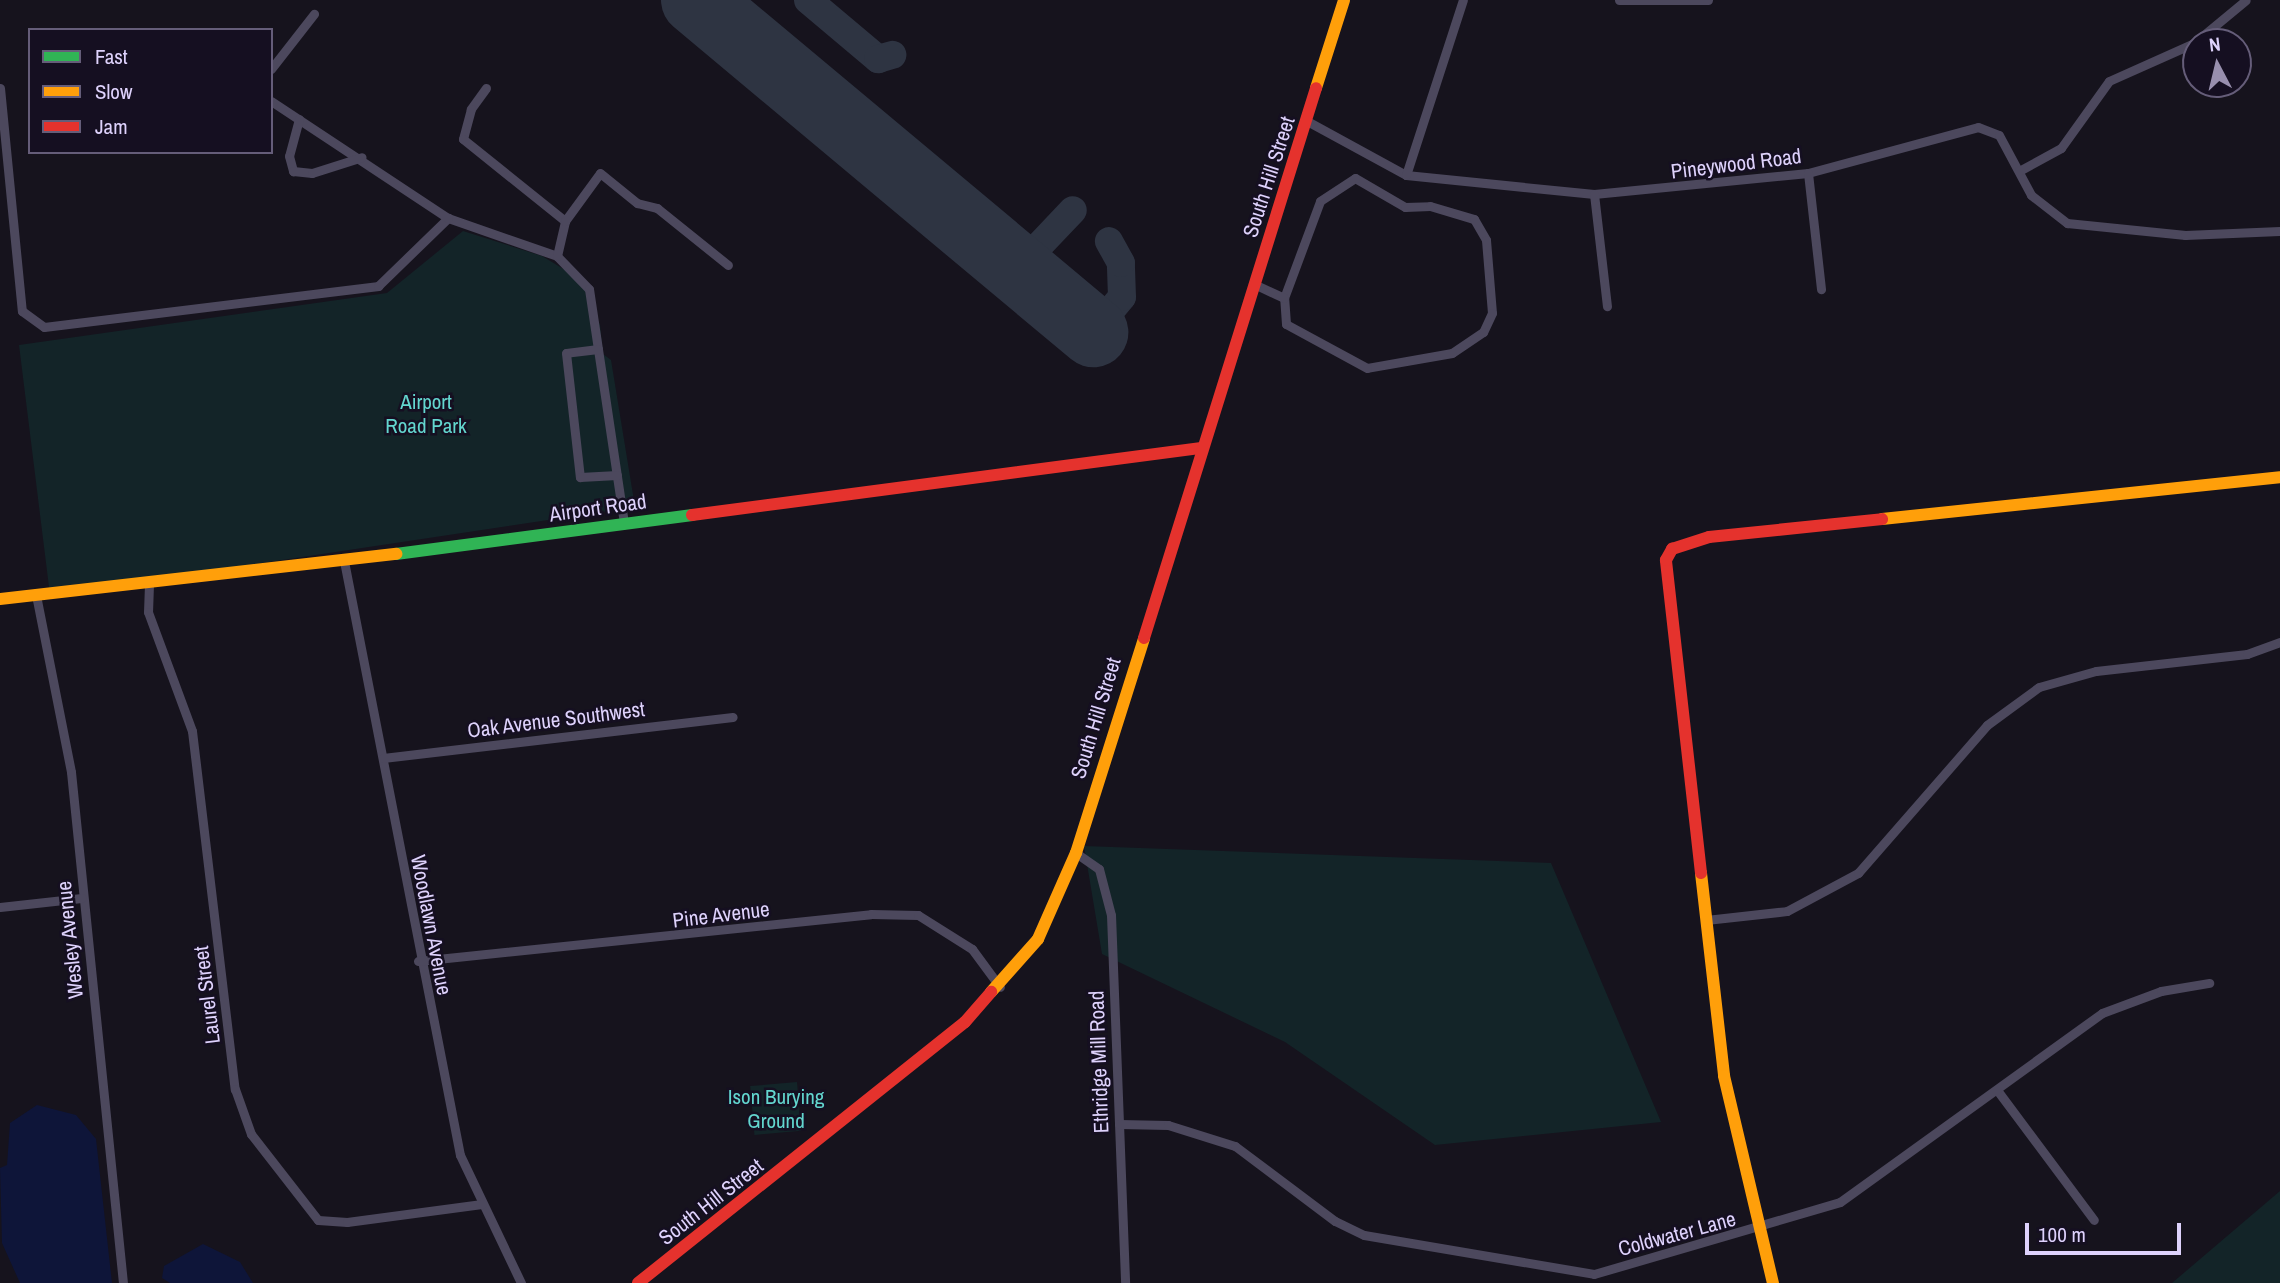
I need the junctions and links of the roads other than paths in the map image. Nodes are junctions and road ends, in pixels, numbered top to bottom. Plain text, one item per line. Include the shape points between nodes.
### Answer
1 (1343, 0) edge
2 (1463, 0) edge
3 (1619, 0) edge
4 (1708, 0) edge
5 (2246, 0) edge
6 (314, 14) dead end
7 (273, 66) edge
8 (0, 88) edge
9 (486, 88) dead end
10 (273, 102) edge
11 (299, 119) junction
12 (1307, 121) junction
13 (362, 157) junction
14 (2019, 171) junction
15 (1808, 173) junction
16 (1406, 175) junction
17 (1594, 194) junction
18 (448, 218) junction
19 (565, 221) junction
20 (2280, 231) edge
21 (557, 256) junction
22 (728, 265) dead end
23 (1254, 284) junction
24 (1821, 289) dead end
25 (1284, 298) junction
26 (1607, 306) dead end
27 (598, 349) junction
28 (1200, 447) junction
29 (617, 475) junction
30 (2280, 477) edge
31 (624, 524) junction
32 (344, 561) junction
33 (149, 584) junction
34 (36, 595) junction
35 (0, 599) edge
36 (2280, 642) edge
37 (733, 717) dead end
38 (383, 758) junction
39 (1076, 853) junction
40 (82, 898) junction
41 (0, 907) edge
42 (1706, 920) junction
43 (418, 961) junction
44 (2209, 983) dead end
45 (1000, 987) junction
46 (1997, 1090) junction
47 (1119, 1124) junction
48 (482, 1203) junction
49 (2094, 1220) dead end
50 (1758, 1230) junction
51 (123, 1283) edge
52 (521, 1283) edge
53 (638, 1283) edge
54 (1125, 1283) edge
55 (1773, 1283) edge

1 - 12 street, South Hill Street
2 - 16 street
3 - 4 street
5 - 14 street via 2194,43 2109,81 2061,148
6 - 7 street
8 - 18 street via 22,311 44,327 378,286
9 - 19 street via 471,109 463,139
10 - 11 street
11 - 13 street
11 - 13 street via 289,156 293,171 312,173
12 - 16 street, Pineywood Road
12 - 23 street, South Hill Street
13 - 18 street
14 - 15 street, Pineywood Road via 1999,135 1969,127
14 - 20 street, Pineywood Road via 2036,201 2060,220 2129,232
15 - 17 street, Pineywood Road
15 - 24 street
16 - 17 street, Pineywood Road
17 - 26 street
18 - 21 street
19 - 21 street
19 - 22 street via 600,173 637,203 657,208
21 - 27 street via 589,289
23 - 25 street
23 - 28 street, South Hill Street
25 - 25 street via 1286,324 1367,368 1452,353 1483,332 1492,313 1486,240 1474,219 1430,205 1405,207 1355,178 1320,201
27 - 29 street
27 - 29 street via 566,353 580,477
28 - 31 street, Airport Road
28 - 39 street, South Hill Street
29 - 31 street
30 - 42 street via 1709,537 1672,549 1666,560
31 - 32 street, Airport Road
32 - 33 street, Airport Road
32 - 38 street, Woodlawn Avenue
33 - 34 street, Airport Road
33 - 48 street, Laurel Street via 150,621 192,731 235,1088 251,1134 318,1220 347,1222
34 - 35 street, Airport Road
34 - 40 street, Wesley Avenue via 71,772
36 - 42 street via 2247,654 2096,671 2039,687 1987,725 1858,873 1787,911
37 - 38 street, Oak Avenue Southwest
38 - 43 street, Woodlawn Avenue
39 - 45 street, South Hill Street via 1038,939
39 - 47 street, Ethridge Mill Road via 1098,869 1111,915
40 - 41 street
40 - 51 street, Wesley Avenue
42 - 50 street via 1730,1116
43 - 45 street, Pine Avenue via 871,914 918,915 972,949
43 - 48 street, Woodlawn Avenue via 460,1155
44 - 46 street, Coldwater Lane via 2124,1001
45 - 53 street, South Hill Street via 893,1082
46 - 49 street
46 - 50 street, Coldwater Lane via 1870,1186
47 - 50 street, Coldwater Lane via 1168,1125 1236,1146 1335,1221 1364,1235 1537,1268 1594,1274
47 - 54 street, Ethridge Mill Road
48 - 52 street, Woodlawn Avenue
50 - 55 street

